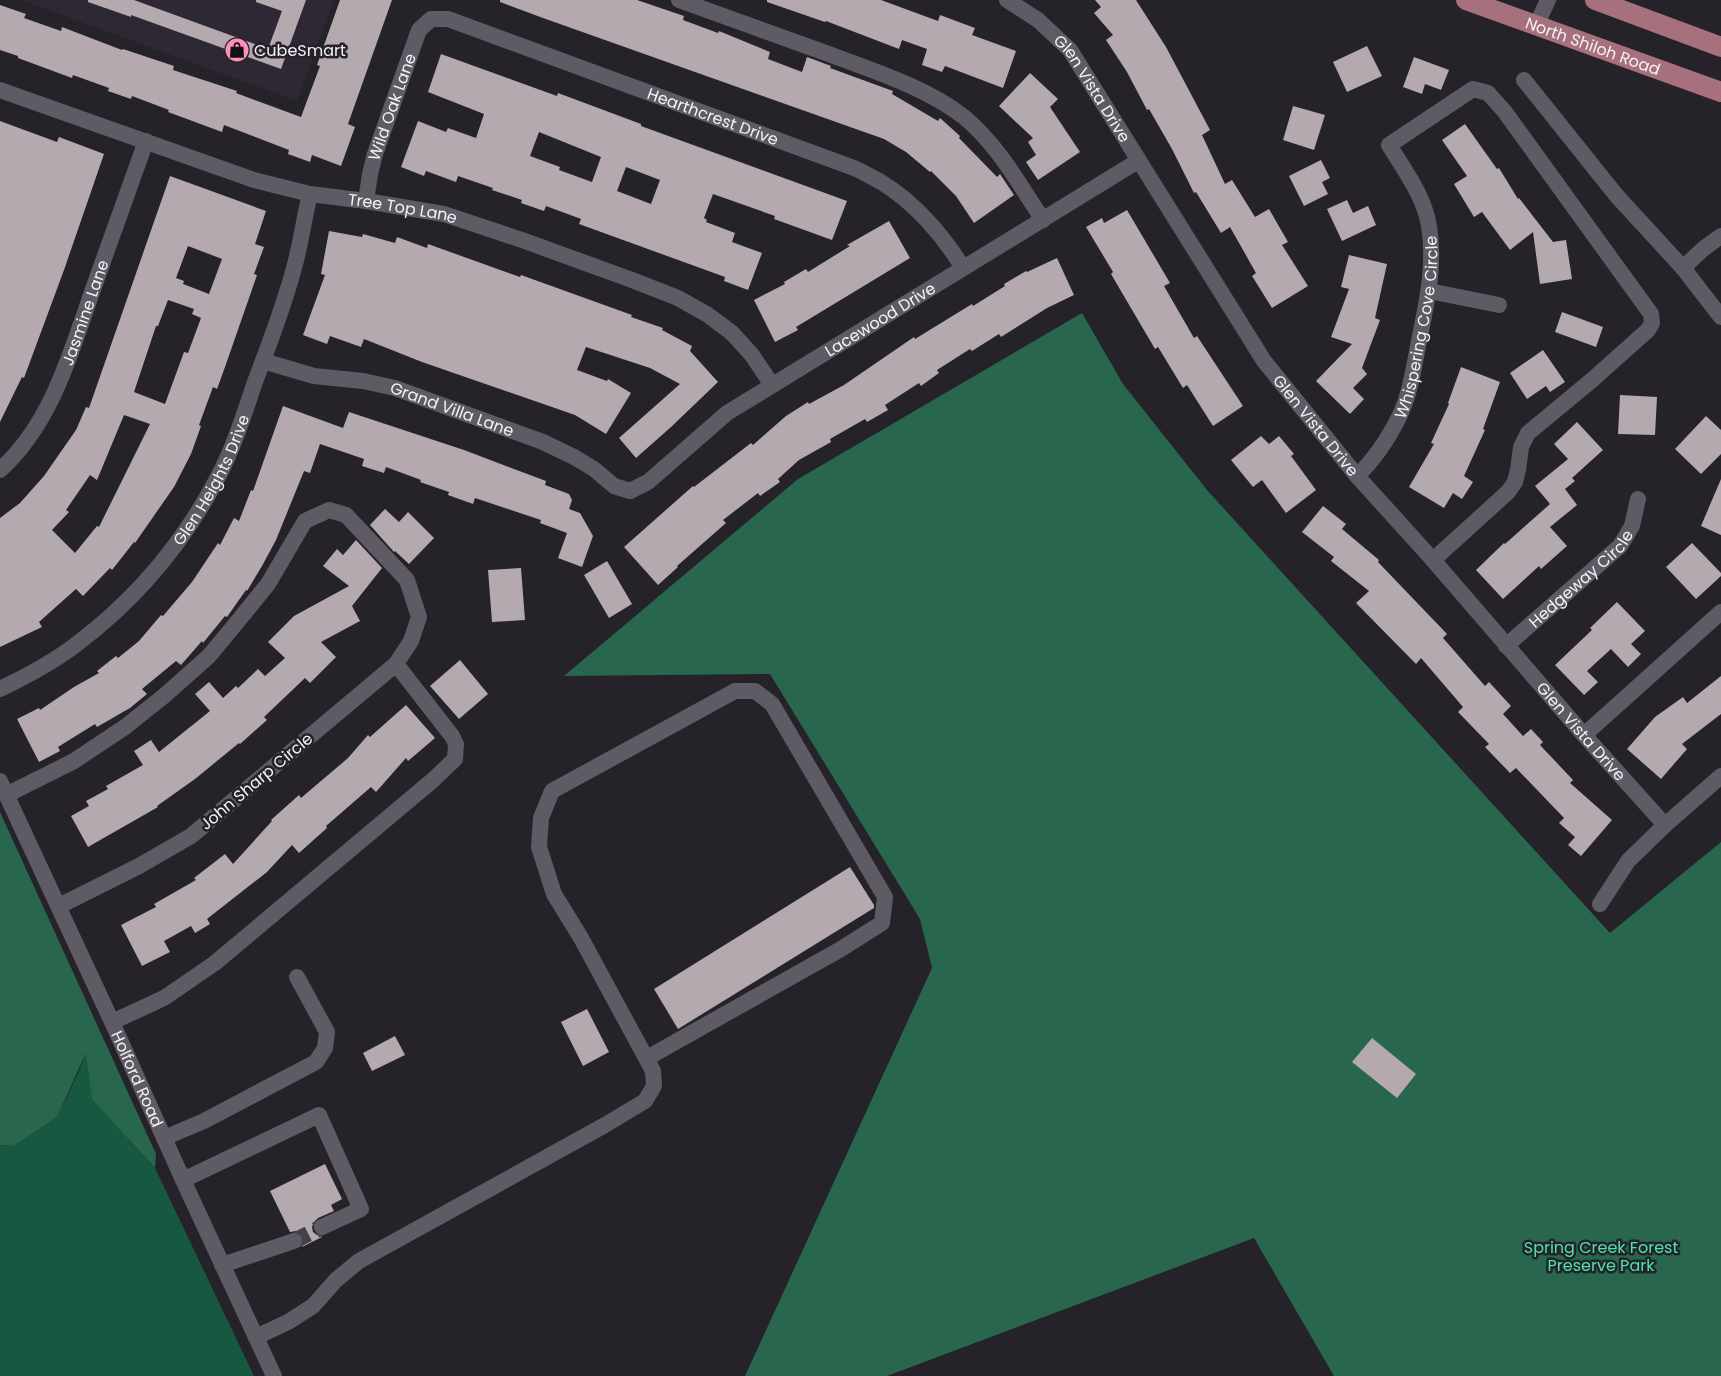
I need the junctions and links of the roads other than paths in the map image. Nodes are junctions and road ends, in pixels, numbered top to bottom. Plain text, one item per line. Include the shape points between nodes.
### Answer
1 (679, 0) edge
2 (1007, 0) edge
3 (1466, 0) edge
4 (1548, 0) edge
5 (1595, 0) edge
6 (431, 19) joint
7 (1536, 26) junction
8 (1721, 47) edge
9 (1524, 80) dead end
10 (0, 90) edge
11 (1721, 92) edge
12 (146, 141) junction
13 (1138, 161) junction
14 (310, 194) junction
15 (366, 201) junction
16 (1042, 220) junction
17 (1721, 236) edge
18 (963, 268) junction
19 (1683, 268) junction
20 (1429, 291) junction
21 (1499, 305) dead end
22 (1721, 318) edge
23 (263, 361) junction
24 (772, 385) junction
25 (0, 470) edge
26 (1358, 476) junction
27 (630, 492) joint
28 (1638, 499) dead end
29 (1433, 560) junction
30 (1721, 612) edge
31 (1506, 646) junction
32 (396, 664) junction
33 (0, 690) edge
34 (1584, 735) junction
35 (1721, 776) edge
36 (3, 788) edge
37 (1665, 825) junction
38 (1600, 904) dead end
39 (59, 906) junction
40 (297, 977) dead end
41 (112, 1022) junction
42 (647, 1058) junction
43 (164, 1138) junction
44 (183, 1180) junction
45 (322, 1227) tunnel mouth
46 (294, 1241) tunnel mouth
47 (222, 1265) junction
48 (256, 1337) junction
49 (274, 1376) edge

1 - 16 street via 871,70 946,105 979,131 1001,157
2 - 13 street, Glen Vista Drive via 1038,20 1070,50
3 - 7 main road, North Shiloh Road
4 - 7 street
5 - 8 main road
6 - 15 street, Wild Oak Lane via 419,30 382,131
6 - 18 street, Hearthcrest Drive via 448,19 854,168 903,198 939,234
7 - 11 main road, North Shiloh Road
9 - 19 street via 1616,195
10 - 12 street, Tree Top Lane
12 - 14 street, Tree Top Lane via 254,180
12 - 25 street, Jasmine Lane via 62,378 41,420
13 - 16 street, Lacewood Drive
13 - 26 street, Glen Vista Drive via 1264,361
14 - 15 street, Tree Top Lane
14 - 23 street, Glen Heights Drive via 294,268
15 - 24 street, Tree Top Lane via 444,214 678,298 732,334 752,355
16 - 18 street, Lacewood Drive
17 - 19 street
18 - 24 street, Lacewood Drive
19 - 22 street
20 - 21 street
20 - 26 street, Whispering Cove Circle via 1405,404 1376,457
20 - 29 street, Whispering Cove Circle via 1429,226 1414,185 1388,145 1473,89 1488,93 1505,112 1651,314 1652,323 1592,380 1528,433 1521,447 1515,482 1508,492
23 - 27 street, Grand Villa Lane via 314,376 395,388 543,442 594,469 614,486
23 - 33 street, Glen Heights Drive via 219,475 182,538 144,583 77,644
24 - 27 street, Lacewood Drive via 728,413 648,482
26 - 29 street, Glen Vista Drive
28 - 31 street, Hedgeway Circle via 1632,526 1620,546
29 - 31 street, Glen Vista Drive
30 - 34 street
31 - 34 street, Glen Vista Drive
32 - 36 street, John Sharp Circle via 411,641 419,617 407,580 346,515 329,510 305,521 268,584 209,656 164,696 74,761
32 - 39 street, John Sharp Circle via 191,836
32 - 41 street via 452,736 456,744 455,760 215,963 164,998
34 - 37 street, Glen Vista Drive
35 - 37 street
36 - 39 street, Holford Road
37 - 38 street via 1628,861
39 - 41 street, Holford Road
40 - 43 street via 327,1032 321,1056 316,1062
41 - 43 street, Holford Road
42 - 42 street via 554,894 539,847 541,818 552,791 735,691 755,691 772,704 885,897 882,923
42 - 48 street via 653,1071 654,1086 645,1101 359,1261 336,1280 313,1306
43 - 44 street, Holford Road
44 - 45 street via 319,1115 361,1209
44 - 47 street, Holford Road
46 - 47 street
47 - 48 street, Holford Road
48 - 49 street, Holford Road

